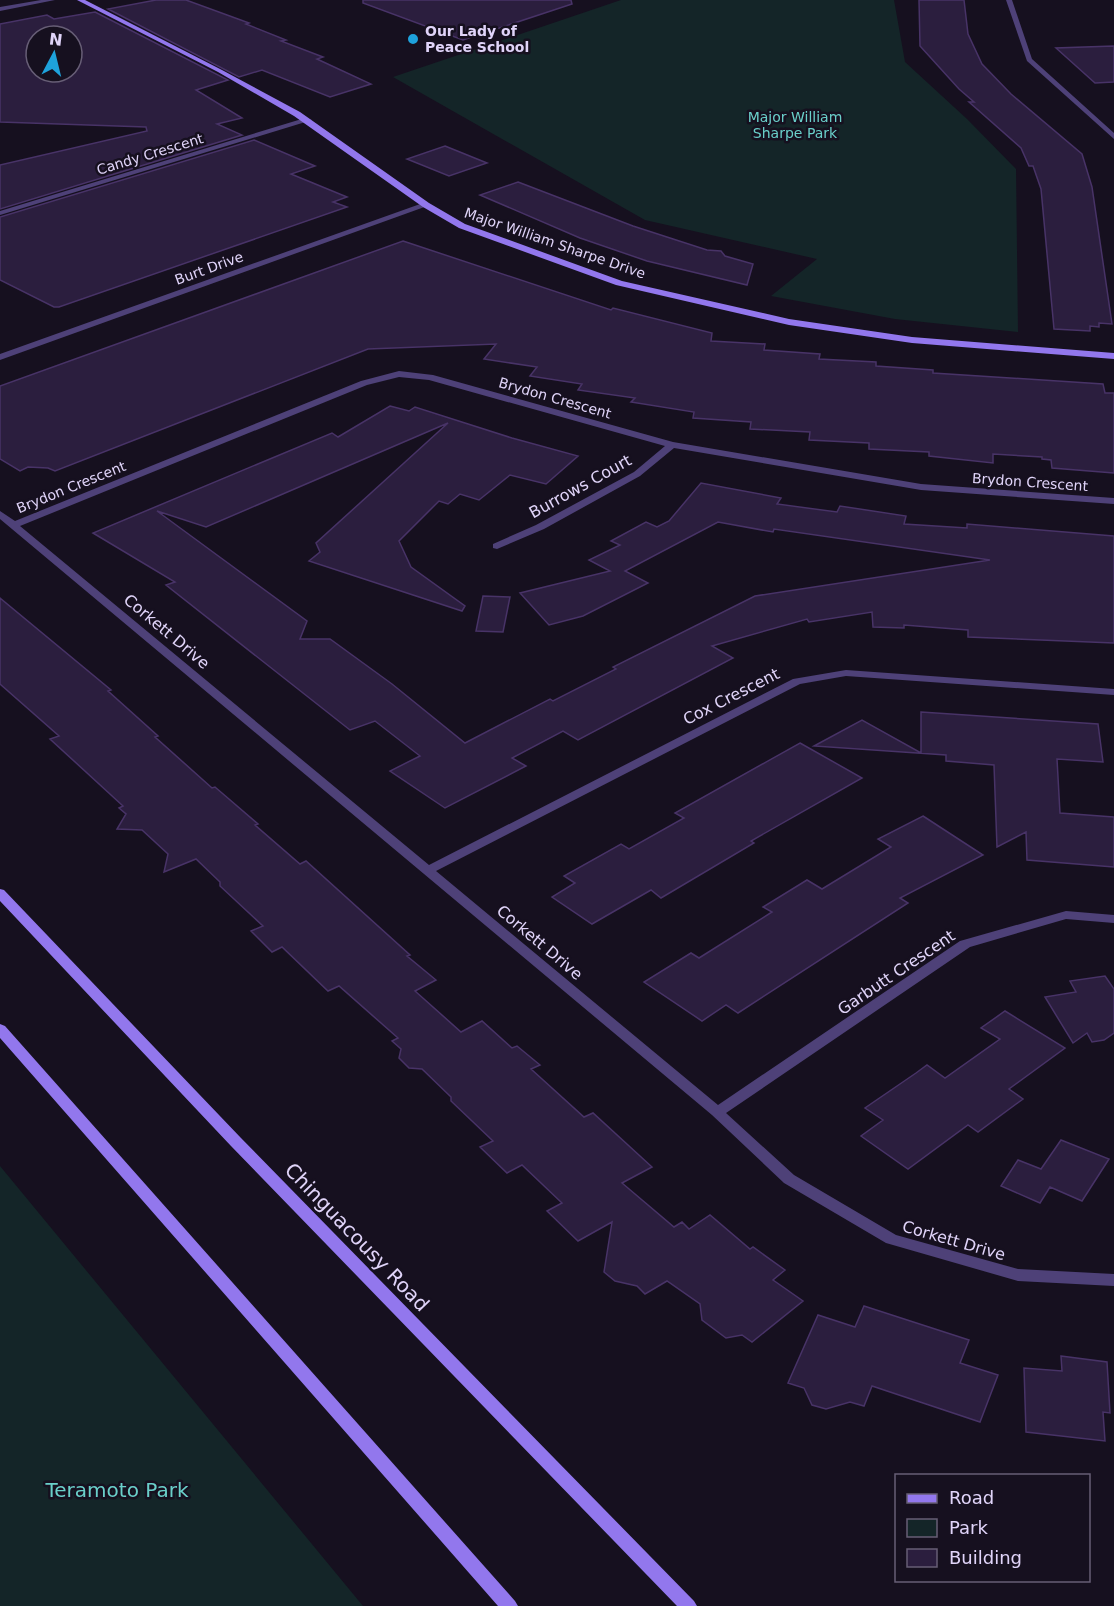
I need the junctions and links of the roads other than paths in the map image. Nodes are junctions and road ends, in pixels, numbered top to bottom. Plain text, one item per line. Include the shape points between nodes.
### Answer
1 (52, 0) edge
2 (80, 0) edge
3 (1009, 0) edge
4 (0, 9) edge
5 (308, 120) junction
6 (1114, 137) edge
7 (426, 205) junction
8 (0, 213) edge
9 (1114, 356) edge
10 (0, 357) edge
11 (672, 445) junction
12 (1114, 501) edge
13 (0, 514) edge
14 (14, 525) junction
15 (497, 546) dead end
16 (1114, 692) edge
17 (428, 870) junction
18 (0, 893) edge
19 (1114, 919) edge
20 (0, 1029) edge
21 (717, 1112) junction
22 (1114, 1280) edge
23 (508, 1606) edge
24 (688, 1606) edge

1 - 4 street
2 - 5 street, Major William Sharpe Drive
3 - 6 street via 1029,60
5 - 7 street, Major William Sharpe Drive
5 - 8 street, Candy Crescent
7 - 9 street, Major William Sharpe Drive via 462,226 619,283 789,322 912,340
7 - 10 street, Burt Drive
11 - 12 street, Brydon Crescent via 921,487
11 - 14 street, Brydon Crescent via 430,377 399,374 364,383
11 - 15 street, Burrows Court via 637,474
13 - 14 street, Corkett Drive
14 - 17 street, Corkett Drive
16 - 17 street, Cox Crescent via 846,673 797,681
17 - 21 street, Corkett Drive
18 - 24 street, Chinguacousy Road via 236,1142
19 - 21 street, Garbutt Crescent via 1066,915 965,944
20 - 23 street
21 - 22 street, Corkett Drive via 789,1179 891,1239 1018,1275

